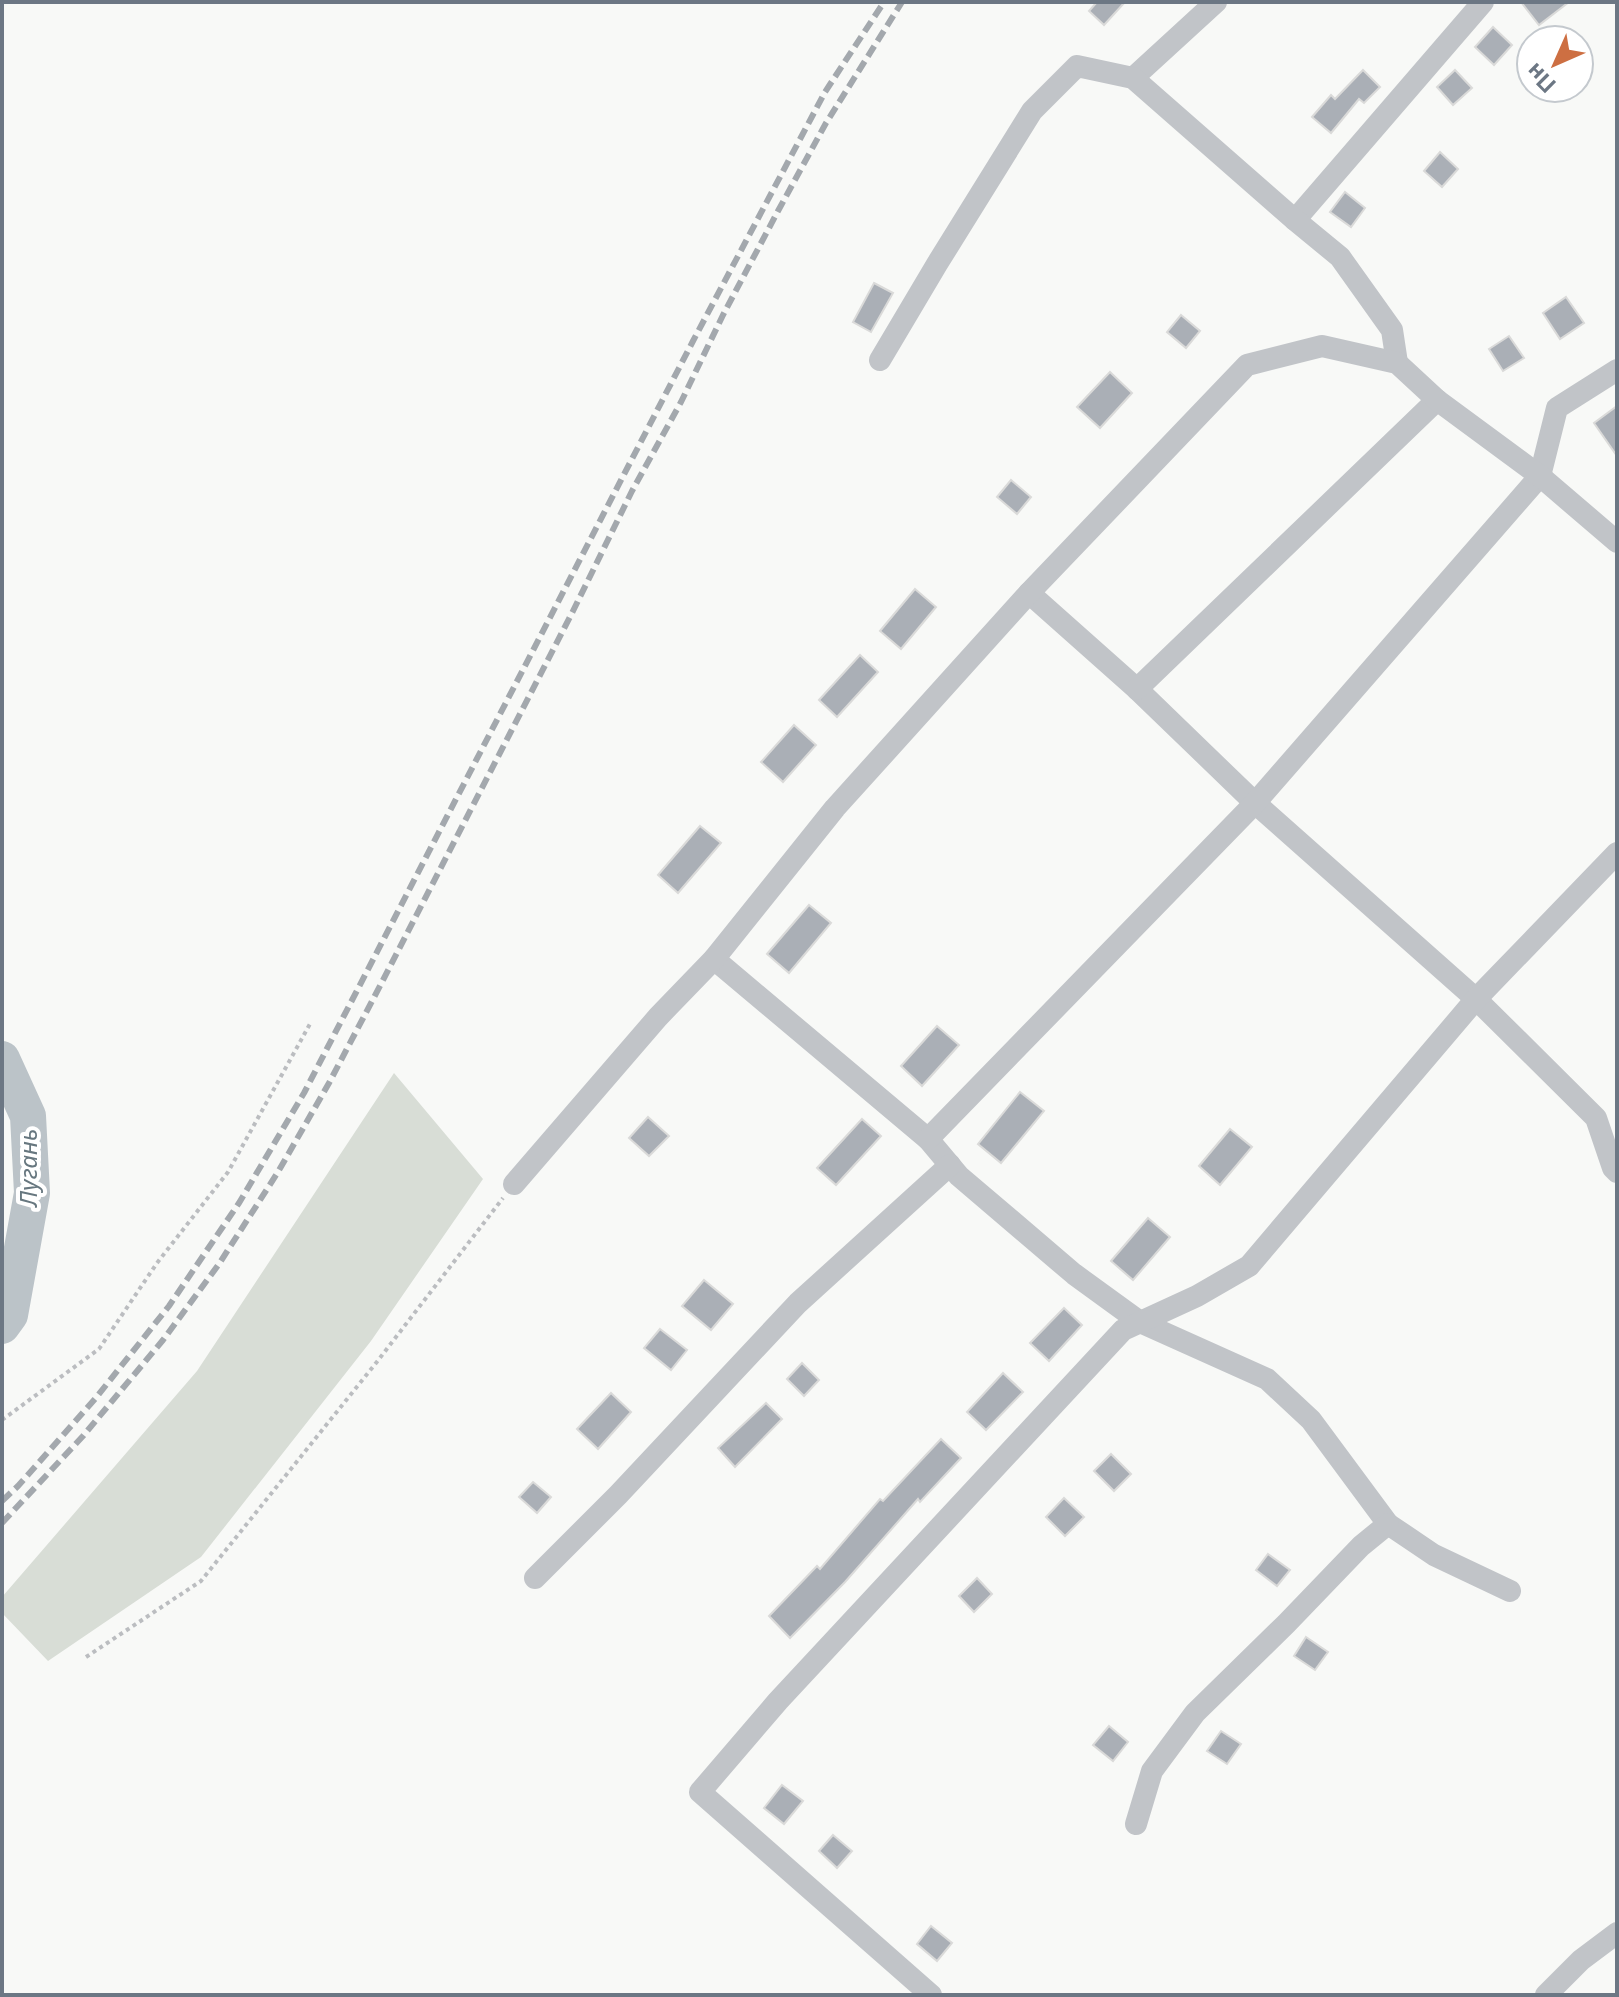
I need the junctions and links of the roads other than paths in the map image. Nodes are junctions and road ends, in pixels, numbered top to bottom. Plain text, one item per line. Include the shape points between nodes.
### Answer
1 (1216, 2) edge
2 (1483, 2) edge
3 (1133, 78) junction
4 (1295, 220) junction
5 (880, 360) dead end
6 (1397, 363) junction
7 (1617, 370) edge
8 (1437, 400) junction
9 (1540, 476) junction
10 (1617, 542) edge
11 (1029, 593) junction
12 (1137, 689) junction
13 (1255, 803) junction
14 (1617, 853) edge
15 (714, 959) junction
16 (1476, 999) junction
17 (928, 1139) junction
18 (950, 1165) junction
19 (1617, 1172) edge
20 (514, 1184) road end
21 (1140, 1322) junction
22 (1388, 1524) junction
23 (535, 1578) dead end
24 (1510, 1591) dead end
25 (1136, 1824) dead end
26 (1617, 1933) edge
27 (931, 1995) edge
28 (1546, 1995) edge

1 - 3 street
2 - 4 street
3 - 4 street
3 - 5 street via 1077,66 1032,111
4 - 6 street via 1340,257 1392,330
6 - 8 street
6 - 11 street via 1322,346 1247,365
7 - 9 street via 1557,408
8 - 9 street
8 - 12 street
9 - 10 street
9 - 13 street
11 - 12 street
11 - 15 street via 835,808
12 - 13 street
13 - 16 street
13 - 17 street
14 - 16 street
15 - 17 street
15 - 20 street
16 - 19 street via 1596,1118
16 - 21 street via 1249,1266
17 - 18 street
18 - 21 street via 1074,1274
18 - 23 street via 798,1303
21 - 22 street via 1267,1379 1311,1420
21 - 27 street via 1123,1330 700,1792
22 - 24 street via 1434,1555
22 - 25 street via 1195,1713 1152,1771
26 - 28 street

